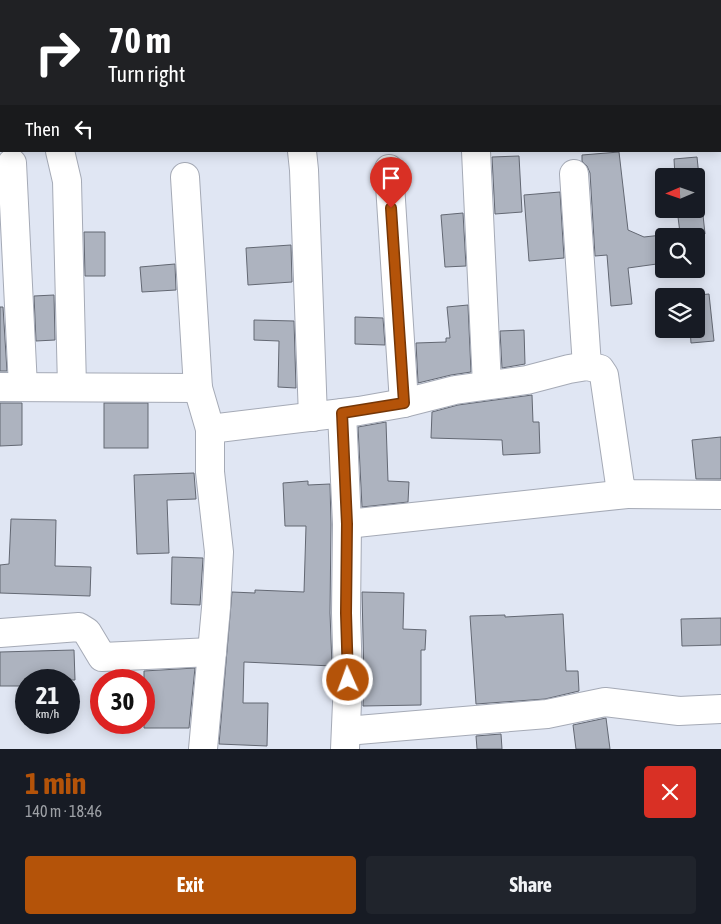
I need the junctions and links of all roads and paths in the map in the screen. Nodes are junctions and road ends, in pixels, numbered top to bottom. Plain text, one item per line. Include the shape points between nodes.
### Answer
1 (60, 152) edge
2 (302, 152) edge
3 (476, 152) edge
4 (12, 163) dead end
5 (389, 169) dead end
6 (574, 174) dead end
7 (185, 177) dead end
8 (587, 366) junction
9 (487, 384) junction
10 (11, 387) edge
11 (72, 387) junction
12 (198, 388) junction
13 (404, 403) junction
14 (342, 413) junction
15 (313, 417) junction
16 (210, 429) junction
17 (627, 494) junction
18 (721, 495) edge
19 (347, 524) junction
20 (0, 633) edge
21 (212, 652) junction
22 (721, 710) edge
23 (345, 740) edge
24 (203, 749) edge

1 - 11 street via 67,181
2 - 15 street
3 - 9 street
4 - 10 street
5 - 13 street
6 - 8 street
7 - 12 street
8 - 9 street via 527,380
8 - 17 street via 600,369 604,375 620,485
9 - 13 street
10 - 11 street
11 - 12 street
12 - 16 street
13 - 14 street
14 - 15 street
14 - 19 street
15 - 16 street
16 - 21 street via 210,472 219,552
17 - 18 street
17 - 19 street
19 - 23 street
20 - 21 street via 79,628 86,632 102,657
21 - 24 street
22 - 23 street via 679,711 605,702 547,714

